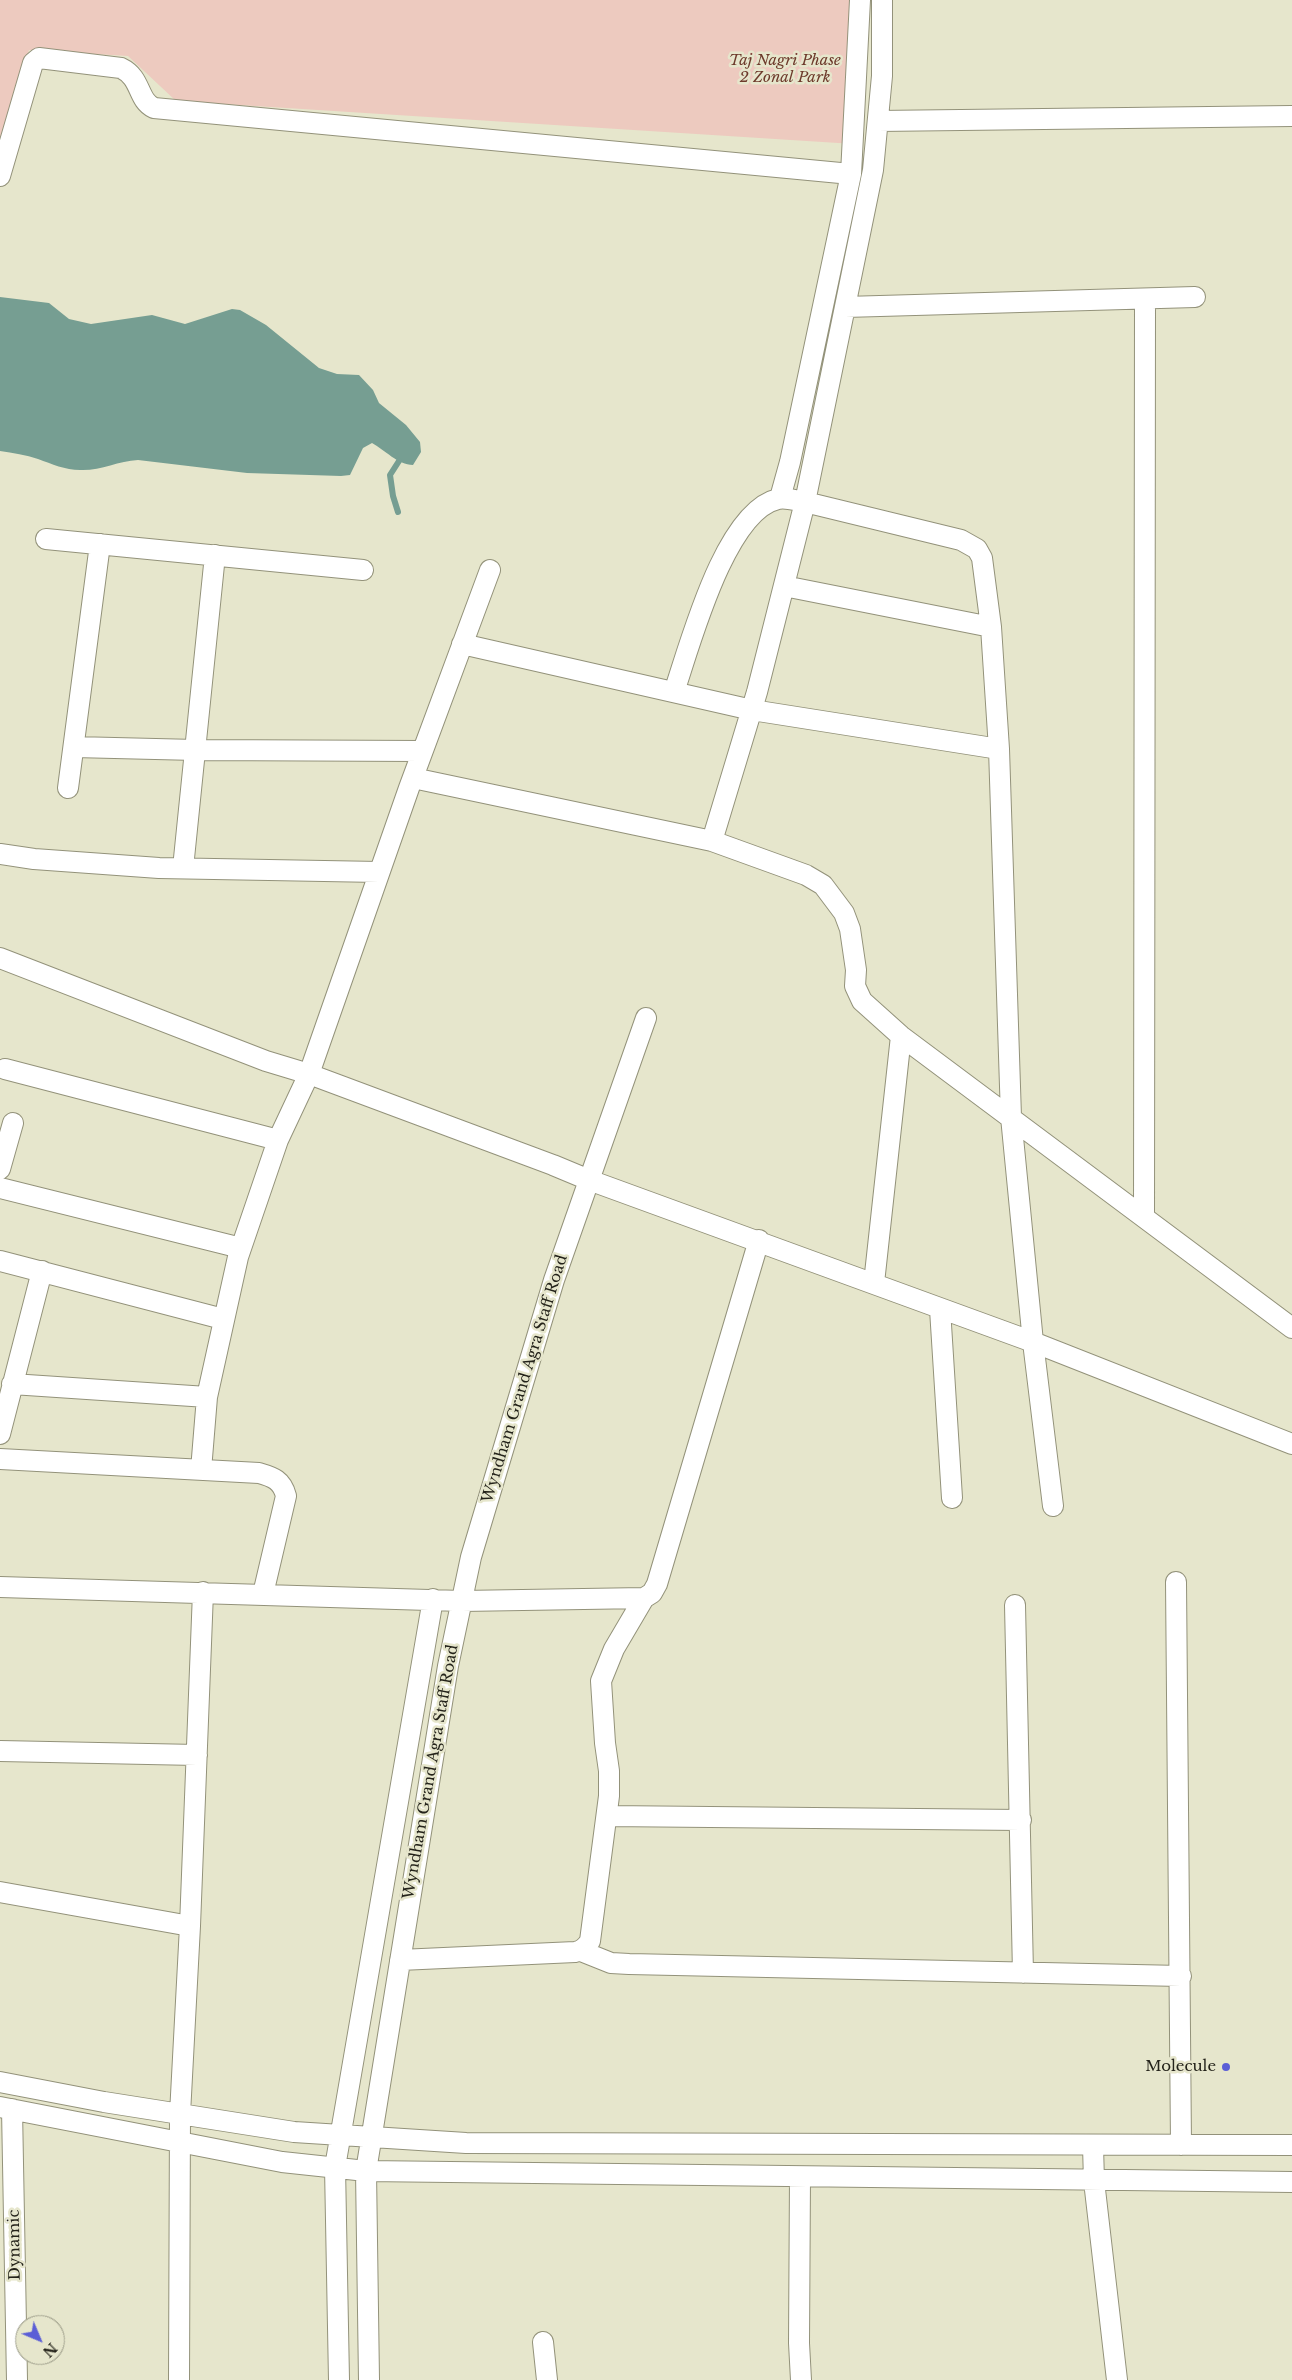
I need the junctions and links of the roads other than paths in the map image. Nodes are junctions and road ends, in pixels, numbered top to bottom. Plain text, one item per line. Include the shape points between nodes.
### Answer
1 (860, 0) edge
2 (882, 0) edge
3 (1292, 116) edge
4 (878, 121) junction
5 (851, 174) junction
6 (0, 176) edge
7 (1195, 297) dead end
8 (1144, 299) junction
9 (845, 307) junction
10 (780, 498) junction
11 (805, 502) junction
12 (46, 539) dead end
13 (100, 544) junction
14 (215, 555) junction
15 (363, 570) dead end
16 (490, 570) dead end
17 (784, 586) junction
18 (991, 627) junction
19 (462, 644) junction
20 (674, 692) junction
21 (752, 710) junction
22 (74, 747) junction
23 (999, 749) junction
24 (196, 750) junction
25 (422, 751) junction
26 (412, 778) junction
27 (68, 788) dead end
28 (712, 841) junction
29 (0, 854) edge
30 (183, 868) junction
31 (379, 872) junction
32 (0, 958) edge
33 (646, 1018) dead end
34 (901, 1036) junction
35 (5, 1069) dead end
36 (309, 1074) junction
37 (1011, 1117) junction
38 (12, 1123) dead end
39 (278, 1140) junction
40 (0, 1169) edge
41 (588, 1180) junction
42 (0, 1188) edge
43 (1144, 1217) junction
44 (759, 1240) junction
45 (242, 1248) junction
46 (0, 1261) edge
47 (42, 1272) junction
48 (874, 1284) junction
49 (940, 1309) junction
50 (223, 1319) junction
51 (1292, 1328) edge
52 (1033, 1342) junction
53 (12, 1384) junction
54 (207, 1397) junction
55 (0, 1434) edge
56 (1292, 1444) edge
57 (0, 1459) edge
58 (201, 1470) junction
59 (952, 1498) dead end
60 (1053, 1506) dead end
61 (1176, 1582) dead end
62 (0, 1587) edge
63 (203, 1592) junction
64 (263, 1594) junction
65 (644, 1598) junction
66 (433, 1599) junction
67 (462, 1601) junction
68 (1015, 1605) dead end
69 (0, 1750) edge
70 (197, 1755) junction
71 (607, 1816) junction
72 (1021, 1820) junction
73 (0, 1892) edge
74 (190, 1926) junction
75 (581, 1951) junction
76 (400, 1960) junction
77 (1023, 1973) junction
78 (1181, 1976) junction
79 (0, 2082) edge
80 (6, 2108) edge
81 (180, 2114) junction
82 (340, 2135) junction
83 (371, 2137) junction
84 (181, 2142) junction
85 (1181, 2145) junction
86 (1292, 2145) edge
87 (1092, 2146) junction
88 (335, 2167) junction
89 (366, 2170) junction
90 (800, 2177) junction
91 (1094, 2181) junction
92 (1292, 2182) edge
93 (543, 2342) dead end
94 (18, 2380) edge
95 (179, 2380) edge
96 (339, 2380) edge
97 (369, 2380) edge
98 (547, 2380) edge
99 (801, 2380) edge
100 (1117, 2380) edge

1 - 5 street
2 - 4 street via 882,76
3 - 4 street
4 - 9 street via 873,170
5 - 6 street via 154,108 144,100 135,78 121,68 39,58 33,63
5 - 10 street
7 - 8 street
8 - 9 street
8 - 43 street
9 - 11 street
10 - 11 street
10 - 20 street via 762,506 733,540 708,590
11 - 17 street
11 - 18 street via 970,544 982,558
12 - 13 street
13 - 14 street
13 - 22 street
14 - 15 street
14 - 24 street
16 - 19 street
17 - 18 street
17 - 21 street
18 - 23 street
19 - 20 street
19 - 25 street
20 - 21 street
21 - 23 street
21 - 28 street
22 - 24 street
22 - 27 street
23 - 37 street
24 - 25 street
24 - 30 street
25 - 26 street
26 - 28 street
26 - 31 street
28 - 34 street via 806,875 823,885 844,913 856,970 855,986 862,1001
29 - 30 street via 34,860
30 - 31 street
31 - 36 street
32 - 36 street via 266,1061
33 - 41 street, Wyndham Grand Agra Staff Road
34 - 37 street
34 - 48 street
35 - 39 street
36 - 39 street
36 - 41 street
37 - 43 street
37 - 52 street
38 - 40 street
39 - 45 street
41 - 44 street
41 - 67 street, Wyndham Grand Agra Staff Road via 554,1280 485,1510
42 - 45 street
43 - 51 street
44 - 48 street
44 - 65 street via 657,1584
45 - 50 street
46 - 47 street
47 - 50 street
47 - 53 street
48 - 49 street
49 - 52 street
49 - 59 street
50 - 54 street
52 - 56 street
52 - 60 street
53 - 54 street
53 - 55 street
54 - 58 street
57 - 58 street
58 - 64 street via 259,1473 276,1478 283,1487 286,1496
61 - 78 street
62 - 63 street
63 - 64 street
63 - 70 street
64 - 66 street
65 - 67 street
65 - 71 street via 614,1650 601,1682 609,1771
66 - 67 street
66 - 82 street
67 - 76 street, Wyndham Grand Agra Staff Road via 448,1666
68 - 72 street
69 - 70 street
70 - 74 street
71 - 72 street
71 - 75 street via 590,1941
72 - 77 street
73 - 74 street
74 - 81 street
75 - 76 street
75 - 77 street via 611,1963 629,1964
76 - 83 street, Wyndham Grand Agra Staff Road
77 - 78 street
78 - 85 street
79 - 81 street
80 - 84 street
80 - 94 street, Dynamic
81 - 82 street via 294,2132
81 - 84 street
82 - 83 street
82 - 88 street
83 - 87 street via 476,2143
83 - 89 street, Wyndham Grand Agra Staff Road
84 - 88 street via 282,2162
84 - 95 street
85 - 86 street
85 - 87 street
87 - 91 street
88 - 89 street
88 - 96 street
89 - 90 street
89 - 97 street, Wyndham Grand Agra Staff Road
90 - 91 street
90 - 99 street
91 - 92 street
91 - 100 street
93 - 98 street

